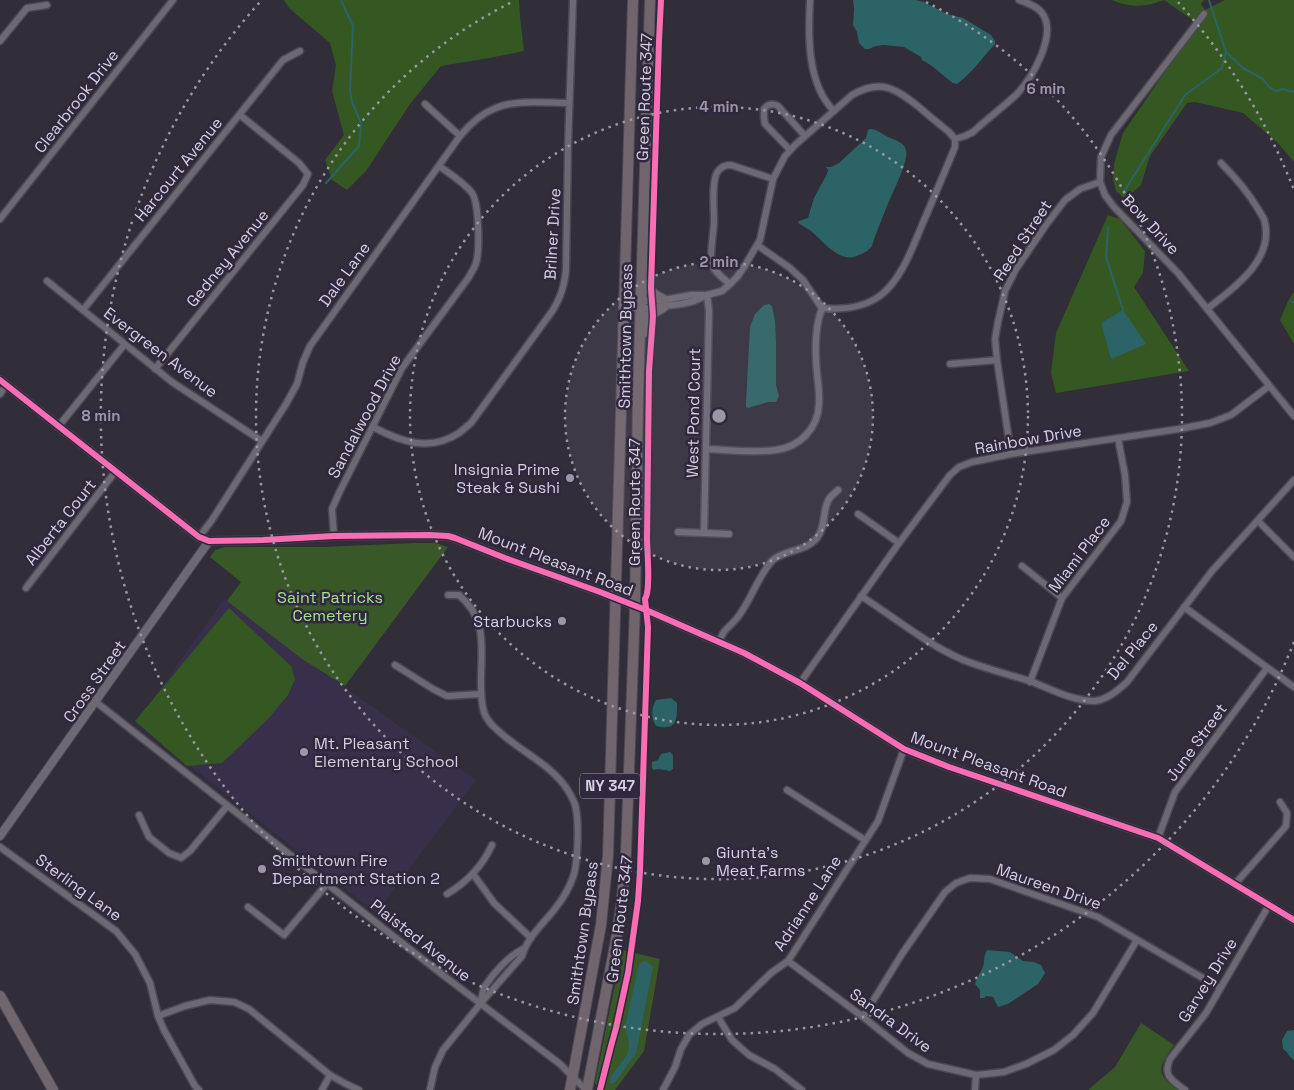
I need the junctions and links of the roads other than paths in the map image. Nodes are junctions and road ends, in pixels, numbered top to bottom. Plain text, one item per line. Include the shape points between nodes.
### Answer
1 (173, 0) edge
2 (573, 0) edge
3 (633, 0) edge
4 (650, 0) edge
5 (810, 0) edge
6 (1019, 0) edge
7 (47, 5) dead end
8 (1204, 14) dead end
9 (0, 41) edge
10 (300, 51) dead end
11 (570, 103) junction
12 (425, 104) dead end
13 (834, 111) junction
14 (240, 115) junction
15 (460, 136) junction
16 (805, 136) junction
17 (955, 139) junction
18 (790, 150) junction
19 (1222, 163) dead end
20 (439, 166) junction
21 (773, 179) junction
22 (1100, 182) junction
23 (0, 219) edge
24 (757, 245) junction
25 (642, 279) junction
26 (46, 282) dead end
27 (730, 284) junction
28 (707, 295) junction
29 (663, 303) junction
30 (624, 305) junction
31 (641, 305) junction
32 (822, 308) junction
33 (1207, 309) junction
34 (83, 310) junction
35 (124, 344) junction
36 (640, 345) junction
37 (996, 360) junction
38 (950, 364) dead end
39 (155, 368) junction
40 (3, 383) edge
41 (1269, 386) junction
42 (0, 394) edge
43 (1294, 416) edge
44 (58, 427) junction
45 (373, 427) junction
46 (1118, 438) junction
47 (262, 441) junction
48 (707, 448) junction
49 (1011, 454) junction
50 (115, 472) junction
51 (1294, 480) edge
52 (838, 490) dead end
53 (858, 514) dead end
54 (1258, 521) junction
55 (678, 532) dead end
56 (704, 532) junction
57 (729, 534) dead end
58 (334, 536) junction
59 (199, 537) junction
60 (209, 541) junction
61 (899, 543) junction
62 (1294, 557) edge
63 (1022, 566) dead end
64 (26, 588) dead end
65 (448, 595) dead end
66 (861, 596) junction
67 (616, 598) junction
68 (1062, 598) junction
69 (635, 606) junction
70 (1184, 607) junction
71 (719, 642) junction
72 (395, 665) dead end
73 (1267, 668) junction
74 (1030, 682) junction
75 (800, 683) junction
76 (1294, 687) edge
77 (481, 694) junction
78 (96, 702) junction
79 (904, 749) junction
80 (787, 790) dead end
81 (1280, 802) dead end
82 (227, 806) junction
83 (139, 815) dead end
84 (0, 836) edge
85 (1158, 838) junction
86 (865, 840) junction
87 (492, 845) dead end
88 (0, 847) edge
89 (473, 874) junction
90 (327, 884) junction
91 (1235, 884) junction
92 (447, 894) dead end
93 (1269, 905) junction
94 (248, 907) dead end
95 (1294, 920) edge
96 (532, 938) junction
97 (1137, 940) junction
98 (524, 949) junction
99 (788, 961) junction
100 (493, 976) junction
101 (500, 982) junction
102 (1220, 988) junction
103 (0, 996) edge
104 (481, 1004) junction
105 (158, 1016) junction
106 (718, 1017) junction
107 (863, 1017) junction
108 (330, 1075) junction
109 (976, 1075) junction
110 (573, 1077) junction
111 (53, 1089) edge
112 (199, 1090) edge
113 (322, 1090) edge
114 (359, 1090) edge
115 (430, 1090) edge
116 (570, 1090) edge
117 (586, 1090) edge
118 (663, 1090) edge
119 (802, 1090) edge
120 (975, 1090) edge
121 (1185, 1090) edge

1 - 23 street, Clearbrook Drive
2 - 11 street, Brilner Drive
3 - 30 highway, Smithtown Bypass / NY 347
4 - 25 highway, Smithtown Bypass / NY 347
5 - 13 street via 809,34 816,84
6 - 17 street via 1039,9 1047,22 1046,40 1037,64 1017,93 973,132
7 - 9 street via 27,8
8 - 22 street via 1111,134 1101,157
10 - 14 street, Harcourt Avenue via 283,60
11 - 15 street, Dale Lane via 520,103 497,107
11 - 45 street, Brilner Drive via 566,270 564,286 553,310 471,423 459,433 445,440 411,443
12 - 15 street
13 - 16 street
13 - 17 street via 859,91 880,86 890,88 901,93
14 - 34 street, Harcourt Avenue
14 - 39 street, Gedney Avenue via 308,174 303,186
15 - 20 street, Dale Lane
16 - 18 street
16 - 18 street via 778,106 766,106 765,124
17 - 32 street via 955,147 905,265 887,289 864,305
18 - 21 street
19 - 33 street via 1252,200 1263,218 1266,234 1253,269
20 - 45 street, Sandalwood Drive via 473,194 477,208 476,262 469,277 402,368
20 - 47 street, Dale Lane via 310,346 297,384
21 - 24 street
21 - 27 street via 731,165 717,172 711,257 712,265
22 - 33 street, Bow Drive via 1114,207 1178,272
22 - 37 street, Reed Street via 1080,189 1064,200 1016,269 1005,291 998,322
24 - 27 street
24 - 32 street via 803,280
25 - 29 highway
25 - 31 highway, Smithtown Bypass / NY 347
26 - 34 street, Evergreen Avenue
27 - 28 street via 722,291
28 - 29 street
28 - 48 street, West Pond Court
29 - 31 street
29 - 36 highway via 650,315
30 - 31 street
30 - 67 highway, Smithtown Bypass / NY 347
31 - 36 highway, Smithtown Bypass / NY 347
32 - 48 street via 816,338 819,404 812,429 794,446 774,451
33 - 41 street, Bow Drive
34 - 35 street, Evergreen Avenue
35 - 39 street, Evergreen Avenue
35 - 44 street
36 - 69 highway, Smithtown Bypass / NY 347
37 - 38 street
37 - 49 street, Reed Street
39 - 47 street, Evergreen Avenue
40 - 42 street
40 - 44 street, Mount Pleasant Road
41 - 43 street, Bow Drive
41 - 46 street, Rainbow Drive via 1230,415 1210,423
44 - 50 street, Mount Pleasant Road
45 - 58 street, Sandalwood Drive via 332,509
46 - 49 street, Rainbow Drive
46 - 68 street, Miami Place via 1127,502 1121,521
47 - 59 street, Dale Lane
48 - 56 street, West Pond Court
49 - 61 street, Rainbow Drive via 959,467
50 - 59 street, Mount Pleasant Road
50 - 64 street, Alberta Court
51 - 54 street, Del Place
52 - 71 street via 828,500 818,537 811,544 774,560
53 - 61 street
54 - 62 street
54 - 70 street, Del Place
55 - 56 street
56 - 57 street
58 - 60 street, Mount Pleasant Road
58 - 67 street, Mount Pleasant Road via 448,536
59 - 60 street, Mount Pleasant Road
60 - 78 street, Cross Street
61 - 66 street, Rainbow Drive
63 - 68 street
65 - 77 street via 459,595 469,604 481,631
66 - 74 street, Del Place via 943,650
66 - 75 street, Rainbow Drive
67 - 69 street, Mount Pleasant Road
67 - 110 highway, Smithtown Bypass / NY 347 via 606,880 598,948
68 - 74 street, Miami Place
69 - 71 street, Mount Pleasant Road
69 - 117 highway, Smithtown Bypass / NY 347 via 625,876 616,940
70 - 73 street
70 - 74 street, Del Place via 1127,682 1114,694 1097,701 1075,699
71 - 75 street, Mount Pleasant Road
72 - 77 street via 447,696
73 - 76 street
73 - 85 street, June Street via 1175,792
75 - 79 street, Mount Pleasant Road
77 - 96 street via 484,714 492,726 563,783 577,811 574,875 556,909
78 - 82 street, Plaisted Avenue
78 - 84 street, Cross Street
79 - 85 street, Mount Pleasant Road via 949,768
79 - 86 street, Adrianne Lane via 878,821
80 - 86 street
81 - 91 street via 1287,813 1286,826
82 - 83 street via 181,858 149,837
82 - 90 street, Plaisted Avenue
85 - 91 street, Mount Pleasant Road
86 - 99 street, Adrianne Lane
87 - 89 street
88 - 105 street, Sterling Lane via 116,931 135,954 150,983
89 - 92 street
89 - 96 street via 494,903
90 - 94 street via 284,935
90 - 104 street, Plaisted Avenue
91 - 93 street, Mount Pleasant Road
93 - 95 street, Mount Pleasant Road
93 - 102 street, Garvey Drive
96 - 98 street
97 - 102 street, Maureen Drive
97 - 107 street, Maureen Drive via 1098,917 990,878 970,878 945,892
97 - 109 street, Sandra Drive via 1093,1013 1073,1035 1054,1050 1026,1064 1004,1072
98 - 100 street via 506,960
98 - 101 street
99 - 106 street, Adrianne Lane via 735,1008
99 - 107 street, Sandra Drive
100 - 101 street
100 - 104 street via 484,988
101 - 104 street
102 - 121 street, Garvey Drive via 1206,1013 1167,1065 1168,1076
103 - 111 main road
104 - 110 street, Plaisted Avenue
104 - 115 street via 443,1050
105 - 108 street via 210,1000 234,1002 249,1009
105 - 112 street, Sterling Lane via 176,1054
106 - 118 street, Adrianne Lane via 689,1035
106 - 119 street via 732,1040 749,1055 775,1068
107 - 109 street, Sandra Drive via 908,1053 928,1064
108 - 113 street
108 - 114 street
109 - 120 street
110 - 116 highway, Smithtown Bypass / NY 347
110 - 117 street, Plaisted Avenue

